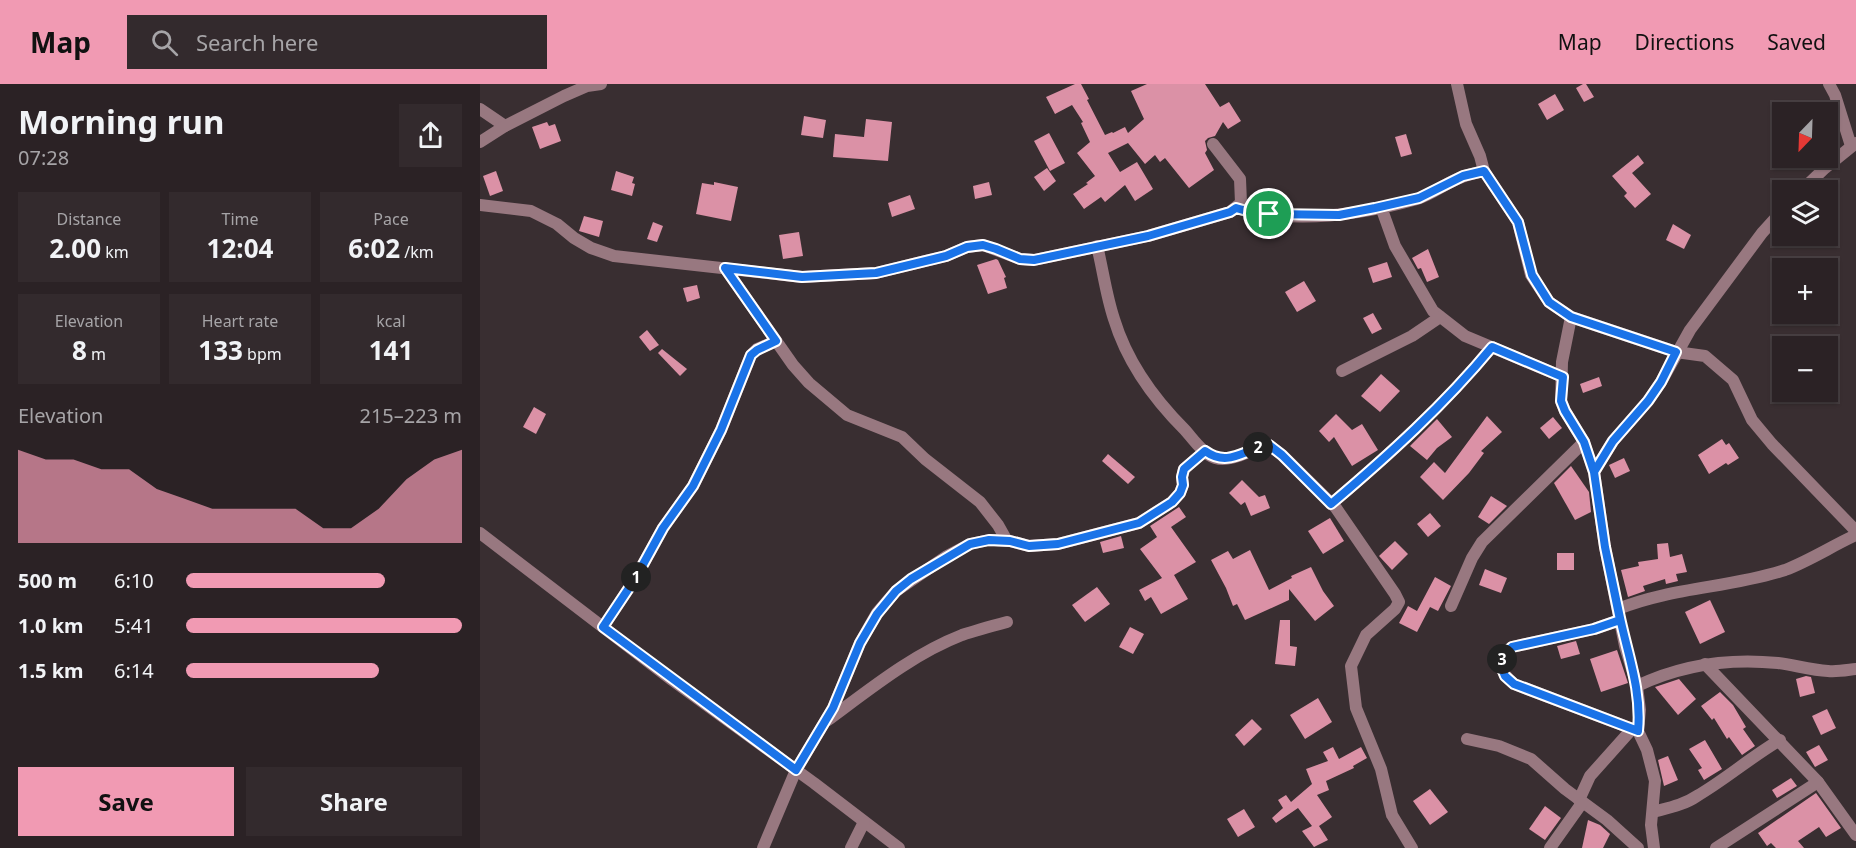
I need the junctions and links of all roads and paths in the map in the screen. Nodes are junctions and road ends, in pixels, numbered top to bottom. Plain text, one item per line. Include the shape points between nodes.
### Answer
1 (601, 84) edge
2 (1829, 84) edge
3 (1458, 86) edge
4 (576, 87) edge
5 (480, 109) edge
6 (505, 126) junction
7 (480, 141) edge
8 (1213, 144) dead end
9 (1854, 145) edge
10 (1484, 171) junction
11 (1812, 180) edge
12 (480, 205) edge
13 (1381, 207) junction
14 (1236, 208) junction
15 (1772, 223) edge
16 (1097, 246) junction
17 (725, 268) junction
18 (1440, 317) junction
19 (1571, 317) junction
20 (776, 341) junction
21 (1492, 347) junction
22 (1676, 352) junction
23 (1342, 371) dead end
24 (1563, 377) junction
25 (1584, 442) junction
26 (1205, 451) junction
27 (1594, 472) junction
28 (1331, 504) junction
29 (480, 533) edge
30 (1856, 533) edge
31 (1007, 541) junction
32 (1451, 606) dead end
33 (1619, 614) junction
34 (1007, 622) dead end
35 (603, 627) junction
36 (1704, 664) junction
37 (1856, 669) edge
38 (1637, 687) junction
39 (825, 723) junction
40 (1635, 730) junction
41 (1467, 739) dead end
42 (1780, 740) junction
43 (796, 770) junction
44 (1818, 782) junction
45 (1580, 801) junction
46 (1653, 812) junction
47 (864, 822) junction
48 (1856, 835) edge
49 (1556, 846) edge
50 (763, 848) edge
51 (851, 848) edge
52 (899, 848) edge
53 (1412, 848) edge
54 (1638, 848) edge
55 (1653, 848) edge
56 (1716, 848) edge

1 - 4 street
2 - 9 street
3 - 10 street via 1466,124
4 - 6 street
5 - 6 street
6 - 7 street
8 - 14 street via 1240,179 1241,203
9 - 11 street
10 - 13 street via 1463,176 1419,198
10 - 19 street via 1518,222 1532,275 1549,302
12 - 17 street via 531,211 591,248 614,256
13 - 14 street via 1339,215 1289,216
13 - 18 street via 1395,246
14 - 16 street via 1148,236
15 - 22 street
16 - 17 street via 1034,260 983,245 876,273 802,277
16 - 26 street via 1113,318 1137,372 1163,408
17 - 20 street
18 - 21 street via 1465,336
18 - 23 street via 1412,336
19 - 22 street
19 - 24 street
20 - 31 street via 793,365 830,402 847,415 902,437 980,502
20 - 35 street via 751,355 693,486
21 - 24 street
21 - 28 street via 1412,433
22 - 27 street via 1661,382 1613,441
22 - 30 street via 1705,356 1733,380 1752,420
24 - 25 street via 1561,401
25 - 27 street
25 - 32 street via 1482,542
26 - 28 street via 1215,458 1236,457 1269,445
26 - 31 street via 1184,469 1183,485 1172,502 1139,523 1058,544 1029,546
27 - 33 street
28 - 53 street via 1399,602 1366,635 1351,666 1356,708 1381,769 1392,815
29 - 35 street
30 - 33 street via 1787,569 1748,580 1662,594
31 - 39 street via 970,544 896,591 860,643
33 - 38 street
33 - 40 street via 1594,629 1512,647 1500,664 1514,684
34 - 39 street via 942,645 891,675
35 - 43 street
36 - 37 street via 1745,661 1829,671
36 - 38 street via 1659,676
36 - 42 street
38 - 40 street via 1640,710
39 - 43 street
40 - 45 street via 1590,776
40 - 46 street via 1647,750 1655,781
41 - 45 street via 1531,759
42 - 44 street
42 - 46 street via 1696,797
43 - 47 street
43 - 50 street
44 - 48 street
44 - 56 street
45 - 49 street
45 - 54 street
46 - 55 street
47 - 51 street
47 - 52 street

